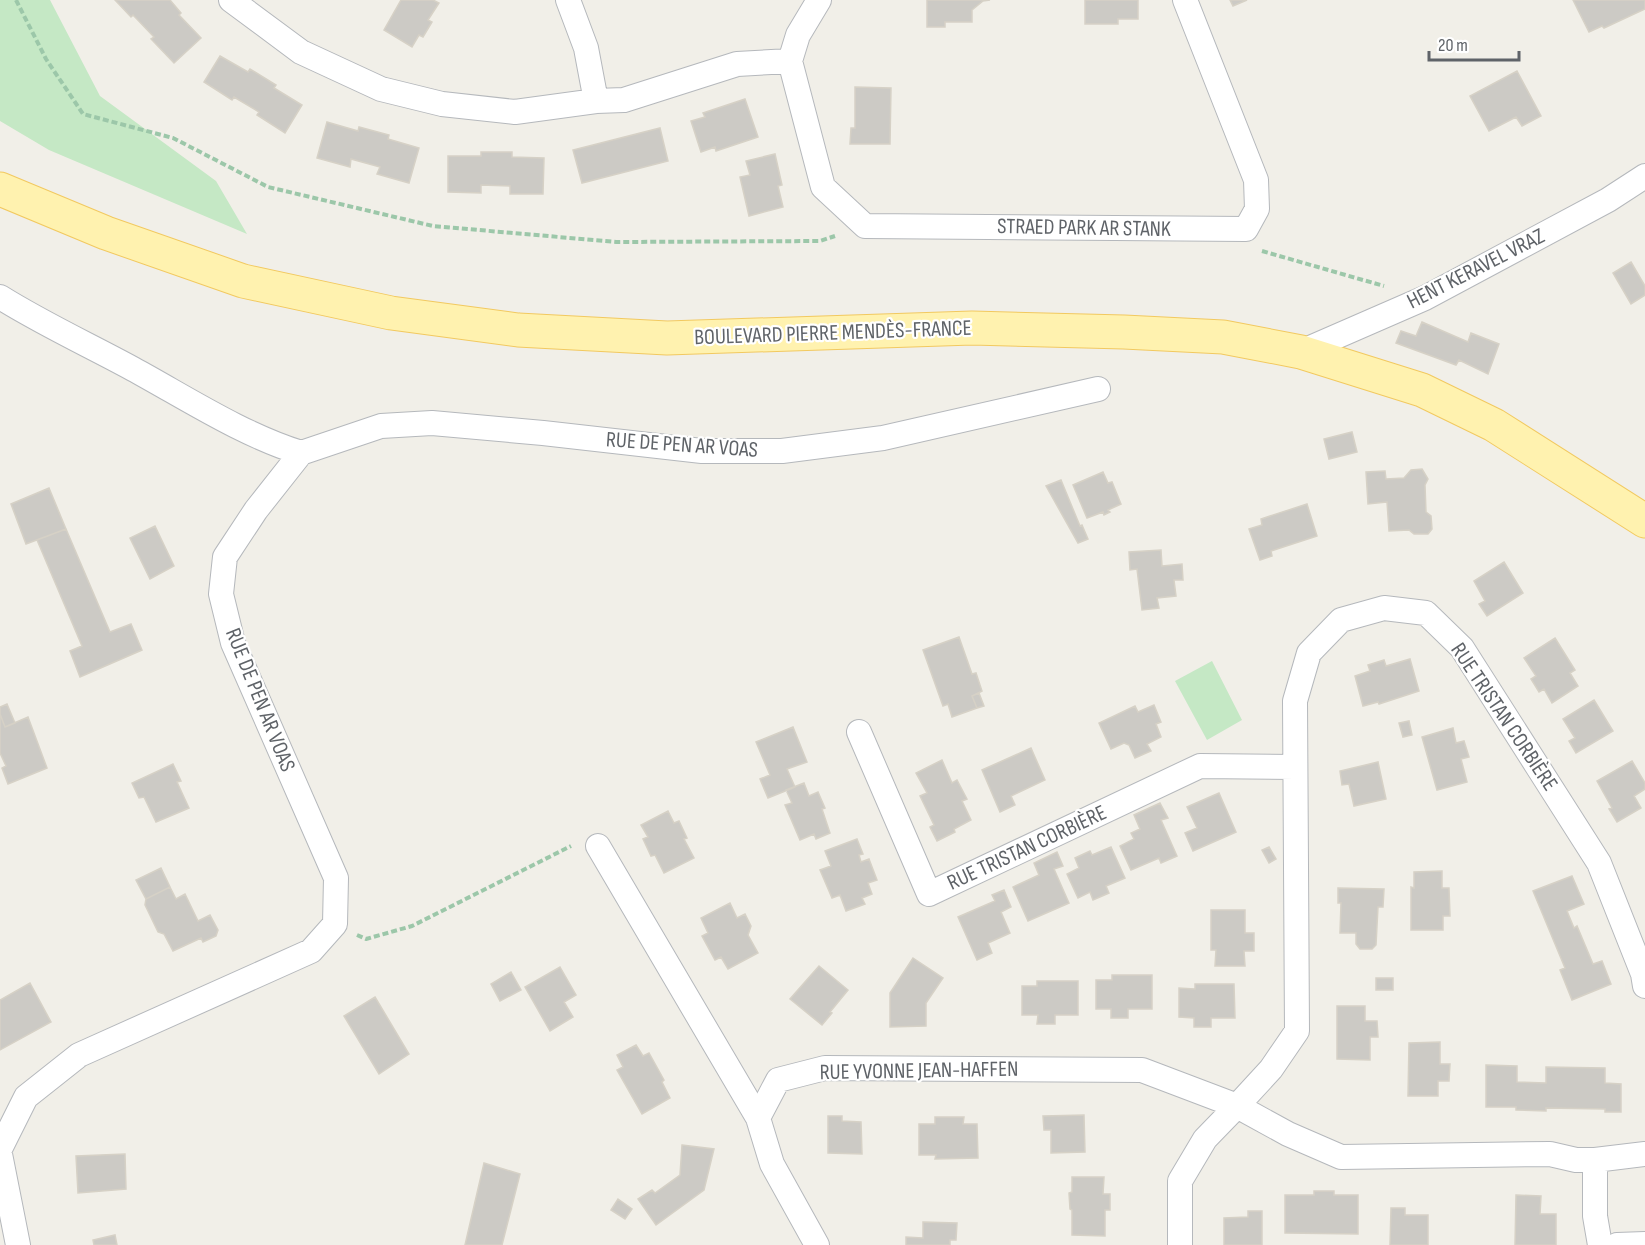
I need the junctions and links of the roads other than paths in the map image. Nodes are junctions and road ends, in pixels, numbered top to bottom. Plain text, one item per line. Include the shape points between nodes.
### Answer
1 (231, 0) edge
2 (568, 0) edge
3 (819, 0) edge
4 (1185, 0) edge
5 (790, 61) junction
6 (596, 101) junction
7 (1645, 176) edge
8 (0, 189) edge
9 (0, 297) edge
10 (1301, 352) junction
11 (1098, 388) dead end
12 (301, 453) junction
13 (1645, 521) edge
14 (859, 732) dead end
15 (1294, 767) junction
16 (598, 846) road end
17 (1645, 986) edge
18 (1237, 1106) junction
19 (758, 1118) junction
20 (0, 1149) edge
21 (0, 1154) edge
22 (1645, 1154) edge
23 (1595, 1160) junction
24 (1645, 1244) edge
25 (18, 1245) edge
26 (817, 1245) edge
27 (1180, 1245) edge
28 (1600, 1245) edge
29 (1617, 1245) edge

1 - 6 street via 301,52 381,89 442,104 515,112
2 - 6 street via 586,48
3 - 5 street via 798,35
4 - 5 street, STRAED PARK AR STANK via 1256,180 1257,209 1246,229 865,226 823,187
5 - 6 street via 737,64 624,100
7 - 10 street, HENT KERAVEL VRAZ via 1608,200 1425,298
8 - 10 main road, BOULEVARD PIERRE MENDÈS-FRANCE via 106,233 243,281 391,313 518,330 667,338 972,328 1124,332 1223,337
9 - 12 street via 223,420
10 - 13 main road, BOULEVARD PIERRE MENDÈS-FRANCE via 1422,390 1494,425
11 - 12 street, RUE DE PEN AR VOAS via 883,438 782,451 702,451 432,423 381,426
12 - 20 street, RUE DE PEN AR VOAS via 225,557 221,594 233,643 336,878 335,924 311,951 79,1055 26,1097
14 - 15 street, RUE TRISTAN CORBIÈRE via 929,894 1200,766
15 - 17 street, RUE TRISTAN CORBIÈRE via 1295,701 1309,653 1341,620 1384,608 1426,613 1462,648 1599,863
15 - 18 street, RUE TRISTAN CORBIÈRE via 1297,1031 1271,1069
16 - 19 street
18 - 19 street, RUE YVONNE JEAN-HAFFEN via 1142,1070 825,1068 778,1080
18 - 23 street, RUE YVONNE JEAN-HAFFEN via 1341,1157 1550,1154
18 - 27 street, RUE TRISTAN CORBIÈRE via 1205,1139 1180,1181
19 - 26 street via 772,1164
21 - 25 street
22 - 23 street
23 - 28 street via 1595,1216
24 - 29 street

